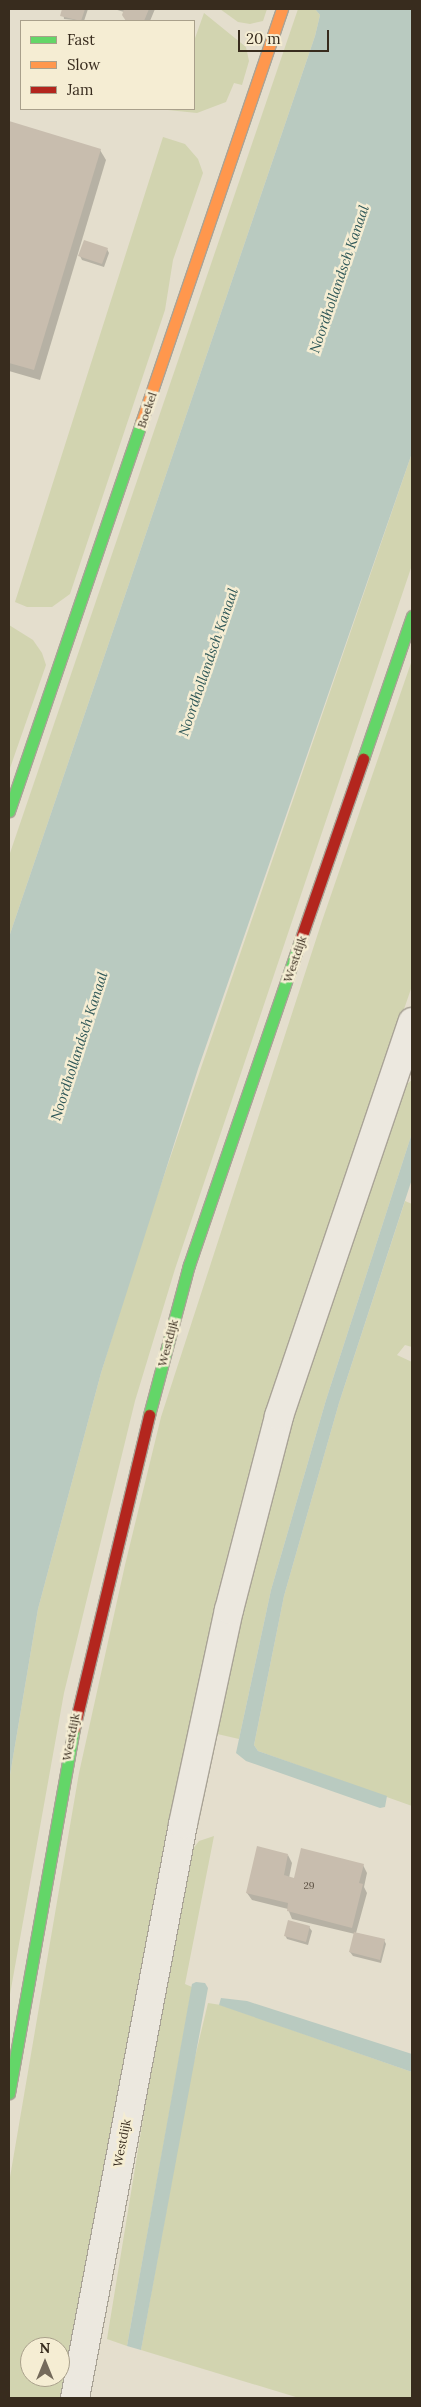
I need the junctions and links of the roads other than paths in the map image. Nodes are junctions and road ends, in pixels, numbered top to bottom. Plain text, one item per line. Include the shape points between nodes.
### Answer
1 (282, 9) edge
2 (412, 616) edge
3 (9, 811) edge
4 (412, 1022) edge
5 (9, 2093) edge
6 (75, 2398) edge

1 - 3 main road, Boekel
2 - 5 main road, Westdijk via 189,1265 137,1458 78,1703
4 - 6 street, Westdijk via 279,1416 229,1610 183,1824

